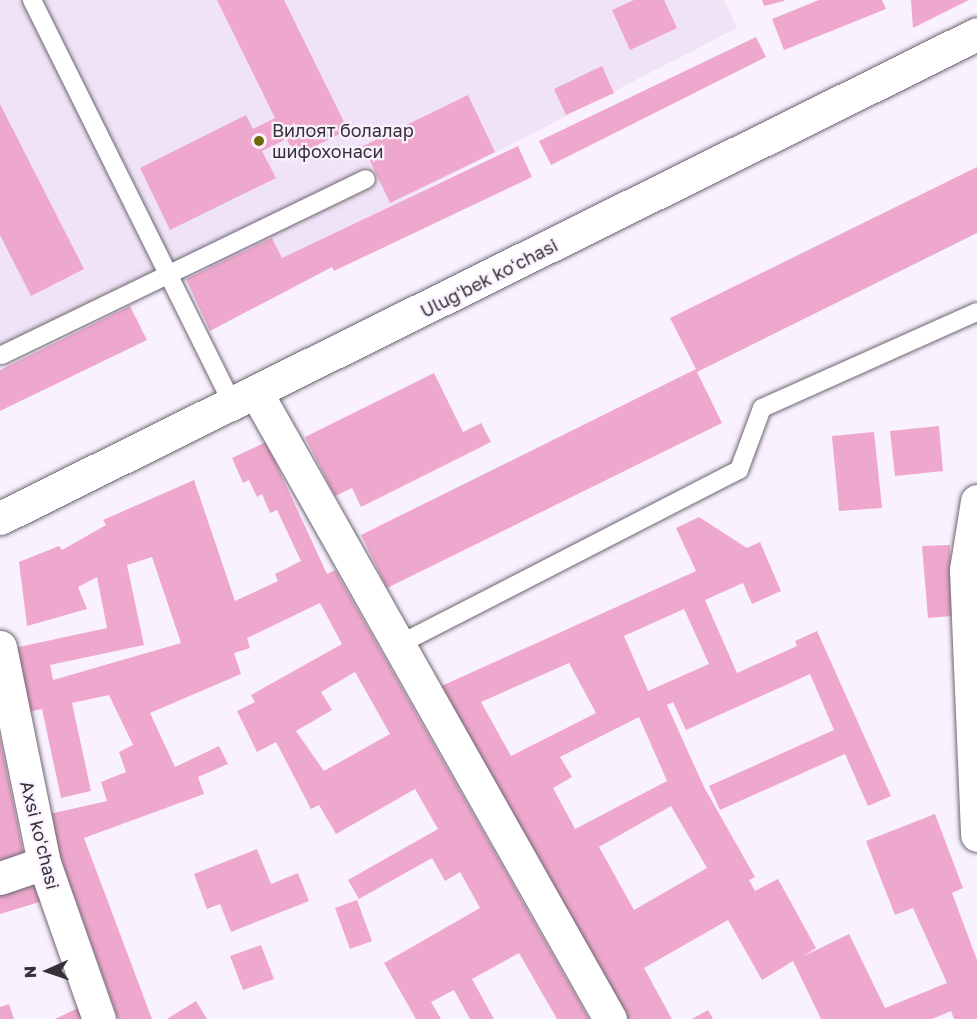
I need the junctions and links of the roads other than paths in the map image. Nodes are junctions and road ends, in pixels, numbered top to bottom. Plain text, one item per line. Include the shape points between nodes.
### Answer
1 (32, 0) edge
2 (977, 34) edge
3 (366, 179) dead end
4 (168, 274) junction
5 (977, 312) edge
6 (2, 355) dead end
7 (245, 400) junction
8 (977, 501) edge
9 (0, 518) edge
10 (402, 643) junction
11 (0, 647) edge
12 (974, 764) edge
13 (977, 835) edge
14 (44, 863) junction
15 (0, 878) edge
16 (99, 1019) edge
17 (610, 1019) edge

1 - 4 lane
2 - 7 street, Ulugʻbek koʻchasi
3 - 4 lane
4 - 6 lane
4 - 7 lane
5 - 10 lane via 762,408 739,470
7 - 9 street, Ulugʻbek koʻchasi
7 - 10 street
8 - 12 street via 966,570
10 - 17 street
11 - 14 street, Axsi koʻchasi
12 - 13 street
14 - 15 street
14 - 16 street, Axsi koʻchasi

